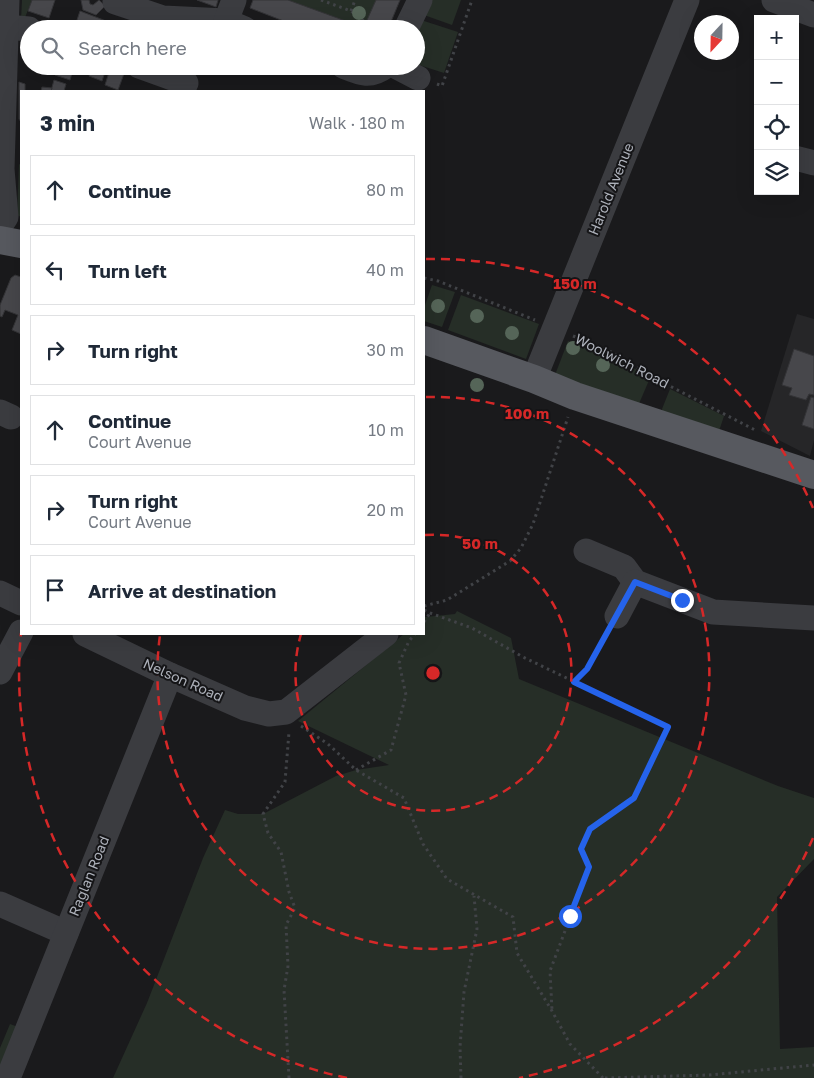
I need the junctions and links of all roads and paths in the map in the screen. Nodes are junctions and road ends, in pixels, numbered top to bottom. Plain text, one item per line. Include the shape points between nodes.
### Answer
1 (7, 0) edge
2 (321, 0) edge
3 (356, 0) edge
4 (420, 0) edge
5 (472, 0) edge
6 (687, 0) edge
7 (774, 0) edge
8 (115, 2) dead end
9 (351, 11) junction
10 (814, 15) edge
11 (235, 17) edge
12 (363, 20) edge
13 (410, 20) edge
14 (18, 28) edge
15 (164, 75) edge
16 (412, 75) edge
17 (418, 78) joint
18 (186, 83) dead end
19 (12, 146) edge
20 (799, 159) edge
21 (814, 163) edge
22 (0, 226) edge
23 (0, 240) edge
24 (20, 244) edge
25 (425, 278) edge
26 (555, 328) junction
27 (425, 340) edge
28 (534, 379) junction
29 (575, 396) junction
30 (762, 434) dead end
31 (814, 475) edge
32 (586, 550) dead end
33 (635, 582) junction
34 (0, 593) edge
35 (20, 603) edge
36 (425, 608) edge
37 (425, 609) edge
38 (430, 614) junction
39 (617, 616) joint
40 (814, 618) edge
41 (425, 621) edge
42 (20, 634) edge
43 (87, 635) edge
44 (385, 635) edge
45 (414, 635) edge
46 (0, 672) edge
47 (170, 675) junction
48 (574, 682) junction
49 (291, 721) junction
50 (356, 770) junction
51 (474, 895) junction
52 (0, 904) edge
53 (66, 933) junction
54 (552, 1011) junction
55 (814, 1065) edge
56 (8, 1078) edge
57 (289, 1078) edge
58 (461, 1078) edge
59 (604, 1078) edge

1 - 14 street
2 - 9 path
3 - 9 path
4 - 13 street
5 - 17 path via 442,86
6 - 26 street, Harold Avenue
7 - 10 street
8 - 11 street via 163,18
9 - 12 path
14 - 19 street
15 - 18 street
16 - 17 street
19 - 22 street via 2,169 6,217
20 - 21 street
23 - 24 main road
25 - 26 path, Woolwich Road
26 - 28 street, Harold Avenue
26 - 30 path, Woolwich Road via 611,352
27 - 28 main road
28 - 29 main road
29 - 31 main road
29 - 36 path via 533,524 521,548 510,561 447,600
32 - 33 street via 624,567
33 - 39 street
33 - 40 street via 712,612
34 - 35 street
37 - 38 path
38 - 41 path
38 - 48 path via 472,628
39 - 48 path via 587,669
42 - 46 street
43 - 47 street, Nelson Road
44 - 49 street
45 - 50 path via 399,664 406,696 390,750
47 - 49 street, Nelson Road via 245,708
47 - 53 street, Raglan Road
48 - 54 path via 668,727 634,798 590,829 581,849 589,867 550,971
49 - 50 path via 328,744
49 - 57 path via 285,782 263,814 268,832 281,852 295,908 286,925 288,966 284,990
50 - 51 path via 404,798 423,844 447,879
51 - 54 path via 512,917 517,953
51 - 58 path via 477,928 463,1000
52 - 53 street
53 - 56 street, Raglan Road
54 - 59 path via 570,1044
55 - 59 path via 709,1075

